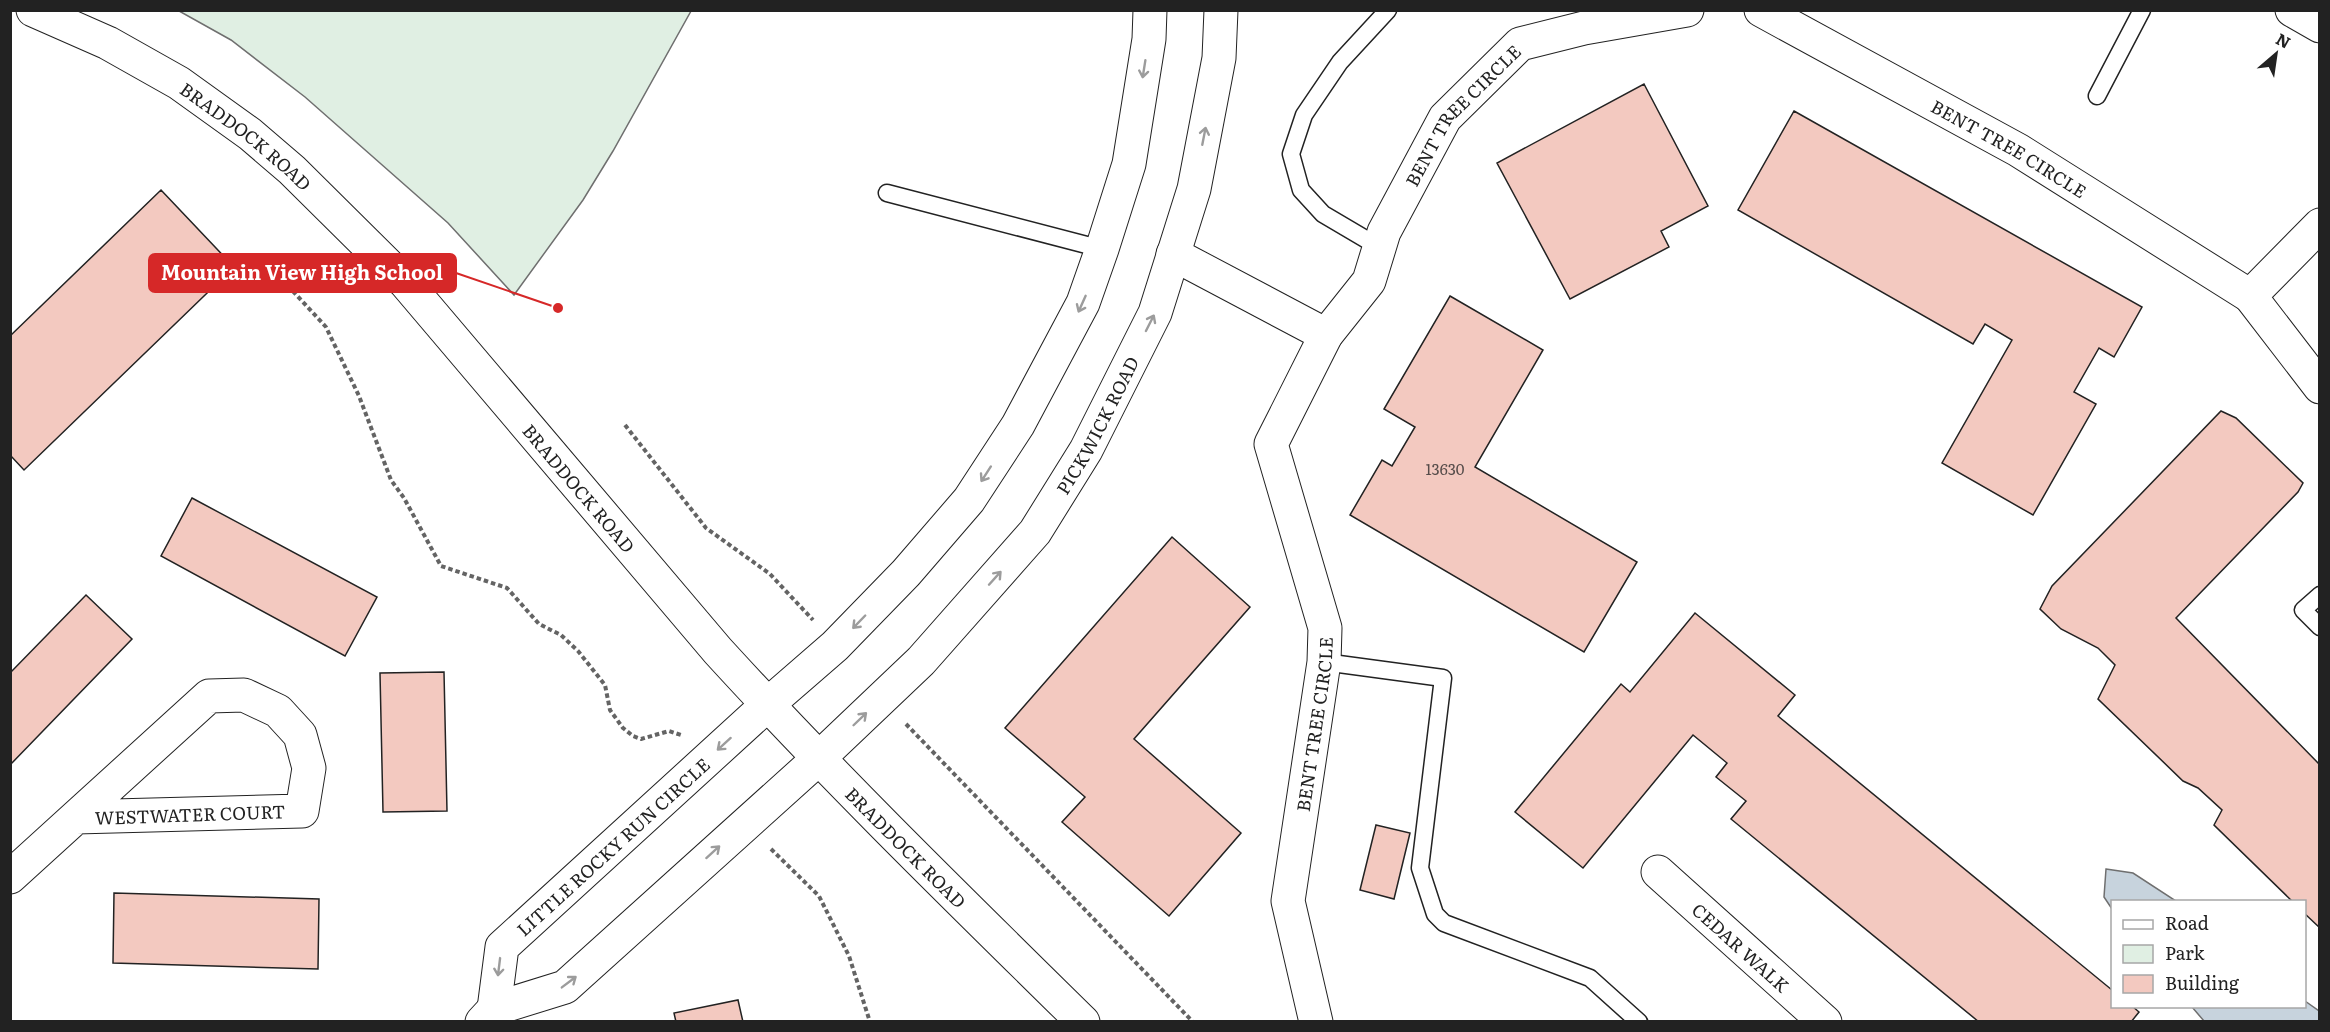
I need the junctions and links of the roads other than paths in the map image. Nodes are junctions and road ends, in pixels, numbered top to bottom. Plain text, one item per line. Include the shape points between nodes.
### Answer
1 (33, 10) edge
2 (1150, 10) edge
3 (1221, 10) edge
4 (1388, 10) edge
5 (1687, 10) edge
6 (1761, 10) edge
7 (2142, 10) edge
8 (2292, 10) edge
9 (1577, 19) edge
10 (2319, 26) edge
11 (2097, 96) dead end
12 (887, 193) dead end
13 (2319, 225) edge
14 (1379, 247) junction
15 (1102, 249) junction
16 (1173, 254) junction
17 (2250, 296) junction
18 (1326, 335) junction
19 (2319, 387) edge
20 (2319, 595) edge
21 (2319, 627) edge
22 (1324, 662) junction
23 (767, 705) junction
24 (818, 759) junction
25 (76, 817) junction
26 (1658, 872) dead end
27 (10, 877) edge
28 (494, 1017) edge
29 (1083, 1022) edge
30 (1316, 1022) edge
31 (1639, 1022) edge
32 (1825, 1022) edge

1 - 23 street, BRADDOCK ROAD via 108,43 179,83 292,170 405,282
2 -> 15 street via 1129,164
16 -> 3 street, PICKWICK ROAD via 1194,189 1219,58
4 - 14 lane via 1340,62 1304,115 1291,154 1301,190 1323,214
5 - 9 street, BENT TREE CIRCLE
6 - 17 street, BENT TREE CIRCLE via 2018,150
7 - 11 lane
8 - 10 street
9 - 14 street, BENT TREE CIRCLE via 1520,44 1445,118
12 - 15 lane
13 - 17 street
14 - 18 street, BENT TREE CIRCLE via 1369,281
15 -> 23 street via 1083,303 1055,357 1018,425 969,500 835,646
16 - 18 street
24 -> 16 street, PICKWICK ROAD via 921,661 1035,532 1086,450 1155,313
17 - 19 street, BENT TREE CIRCLE
18 - 22 street, BENT TREE CIRCLE via 1271,444 1325,628
20 - 21 lane via 2303,610
22 - 30 street, BENT TREE CIRCLE via 1288,901
22 - 31 lane via 1443,678 1420,868 1435,914 1444,923 1590,978
23 - 24 street, BRADDOCK ROAD
23 -> 28 street, LITTLE ROCKY RUN CIRCLE via 502,947
28 -> 24 street, LITTLE ROCKY RUN CIRCLE via 565,987
24 - 29 street, BRADDOCK ROAD
25 - 25 street, WESTWATER COURT via 209,696 244,695 278,711 300,735 309,768 302,811
25 - 27 street, WESTWATER COURT
26 - 32 street, CEDAR WALK

